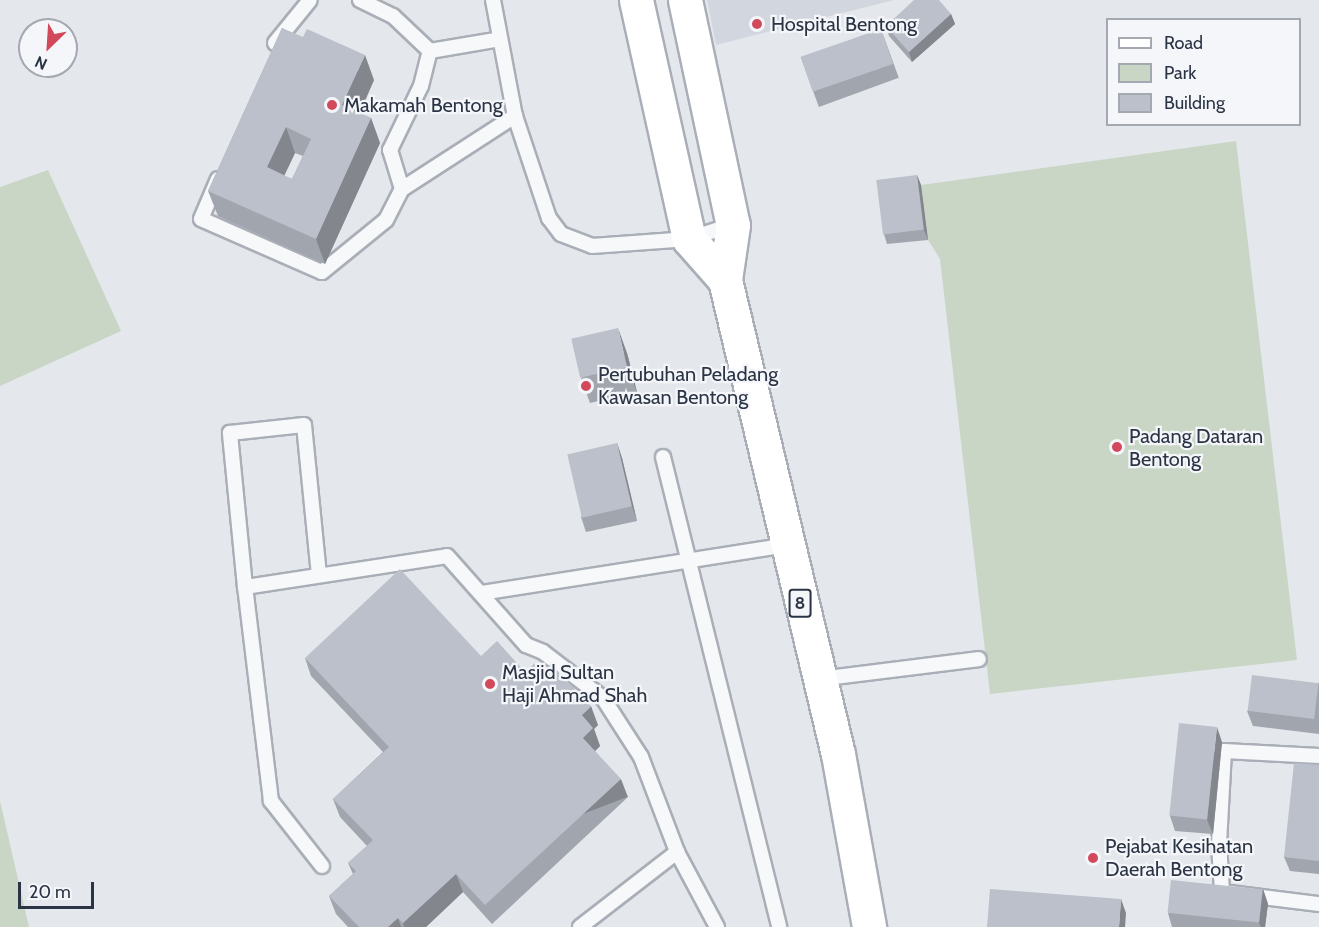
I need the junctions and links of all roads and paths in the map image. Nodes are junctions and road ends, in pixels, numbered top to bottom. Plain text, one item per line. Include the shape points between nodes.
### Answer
1 (310, 0) edge
2 (360, 0) edge
3 (493, 0) edge
4 (636, 0) edge
5 (685, 0) edge
6 (500, 39) junction
7 (430, 51) junction
8 (269, 57) edge
9 (515, 116) junction
10 (224, 165) edge
11 (402, 189) junction
12 (733, 225) junction
13 (689, 239) junction
14 (725, 280) junction
15 (663, 457) dead end
16 (786, 545) junction
17 (690, 560) junction
18 (319, 574) junction
19 (244, 587) junction
20 (481, 593) junction
21 (979, 659) dead end
22 (819, 679) junction
23 (1319, 756) edge
24 (677, 852) junction
25 (322, 866) dead end
26 (1319, 904) edge
27 (580, 927) edge
28 (717, 927) edge
29 (779, 927) edge
30 (868, 927) edge

1 - 8 lane via 279,36
2 - 7 lane via 393,16
3 - 6 lane
4 - 13 main road, 8
5 - 12 main road, 8
6 - 7 lane
6 - 9 lane
7 - 11 lane via 421,86 390,150
9 - 11 lane
9 - 13 lane via 549,218 561,234 592,246
10 - 11 lane via 201,219 322,272 386,220
12 - 13 lane
12 - 14 main road, 8
13 - 14 main road, 8
14 - 16 main road, 8
15 - 17 lane
16 - 17 lane
16 - 22 main road, 8
17 - 20 lane
17 - 29 lane
18 - 19 lane
18 - 19 lane via 304,425 230,433
18 - 20 lane via 447,556
19 - 25 lane via 271,801
20 - 24 lane via 526,645 543,652 603,698 641,757
21 - 22 lane
22 - 30 main road, 8 via 838,754
23 - 26 lane via 1224,751 1219,844 1222,892
24 - 27 lane
24 - 28 lane

